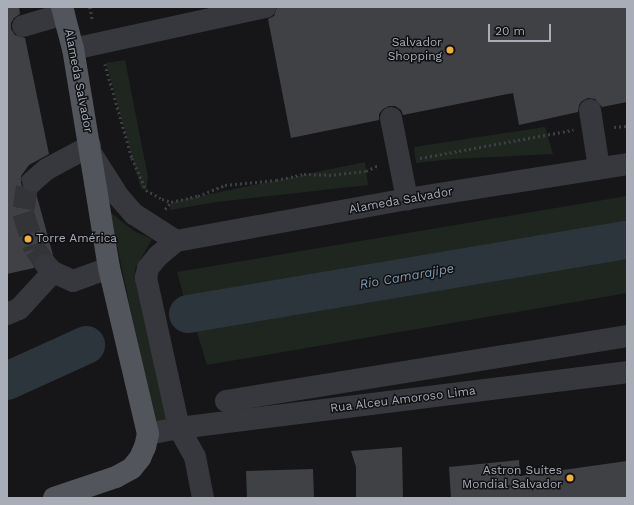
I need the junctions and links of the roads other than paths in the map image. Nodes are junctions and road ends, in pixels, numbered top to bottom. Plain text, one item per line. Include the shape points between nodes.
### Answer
1 (265, 7) edge
2 (63, 11) edge
3 (23, 26) dead end
4 (73, 49) junction
5 (590, 110) dead end
6 (391, 118) dead end
7 (91, 151) junction
8 (627, 164) edge
9 (599, 168) junction
10 (33, 181) tunnel mouth
11 (407, 199) junction
12 (176, 241) junction
13 (110, 271) junction
14 (7, 314) edge
15 (627, 336) edge
16 (627, 372) edge
17 (226, 401) dead end
18 (179, 428) junction
19 (148, 434) junction
20 (54, 498) edge
21 (203, 498) edge

1 - 4 street
2 - 3 street
2 - 4 main road, Alameda Salvador
4 - 7 main road, Alameda Salvador
5 - 9 street
6 - 11 street
7 - 10 street via 48,169
7 - 12 street, Alameda Salvador via 115,192 134,214
7 - 13 main road, Alameda Salvador
8 - 9 street, Alameda Salvador
9 - 11 street, Alameda Salvador
11 - 12 street, Alameda Salvador
12 - 18 street, Alameda Salvador via 148,268 146,278
13 - 14 street via 73,281 50,269 19,308
13 - 19 main road, Alameda Salvador
15 - 17 street
16 - 18 street, Rua Alceu Amoroso Lima
18 - 19 street, Rua Alceu Amoroso Lima
18 - 21 street via 195,457
19 - 20 main road via 140,458 132,468 116,477

